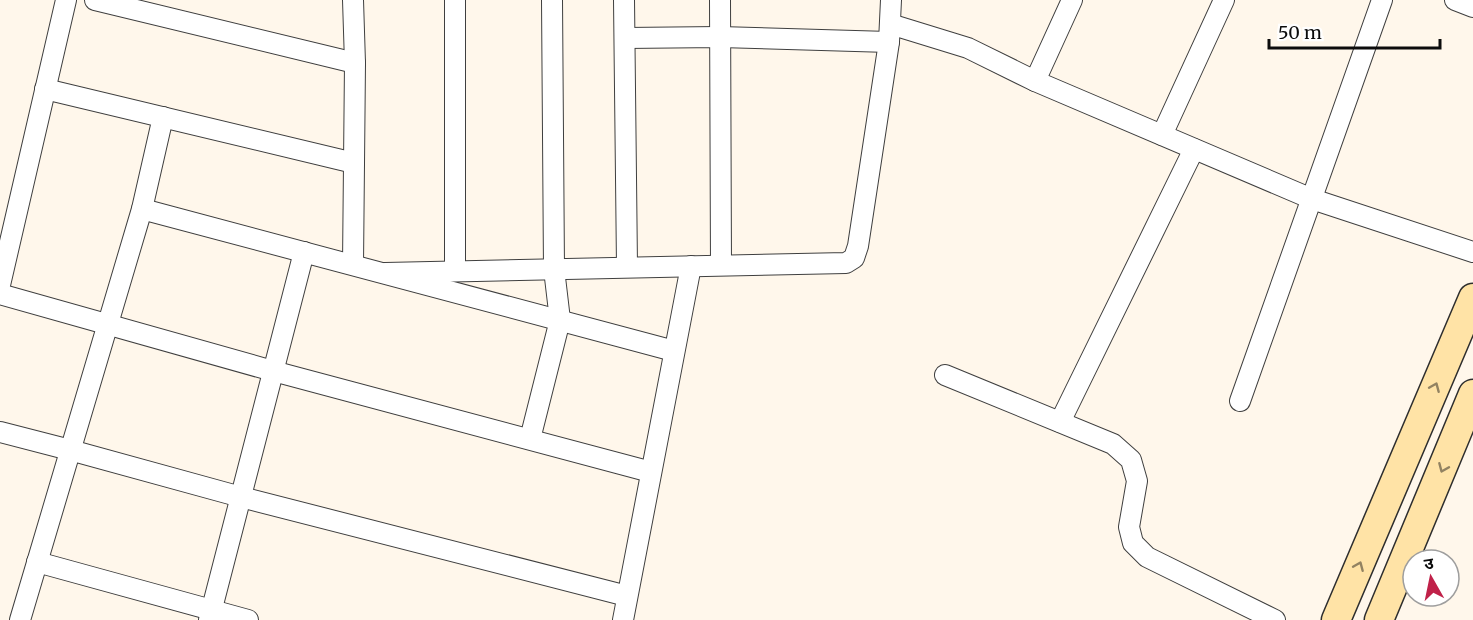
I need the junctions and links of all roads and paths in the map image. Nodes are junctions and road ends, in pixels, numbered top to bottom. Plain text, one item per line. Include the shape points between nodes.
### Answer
1 (66, 0) edge
2 (95, 0) edge
3 (353, 0) edge
4 (456, 0) edge
5 (552, 0) edge
6 (624, 0) edge
7 (720, 0) edge
8 (891, 0) edge
9 (1072, 0) edge
10 (1224, 0) edge
11 (1382, 0) edge
12 (1455, 0) edge
13 (1473, 7) edge
14 (174, 9) edge
15 (890, 33) junction
16 (720, 37) junction
17 (625, 38) junction
18 (355, 63) junction
19 (1035, 81) junction
20 (45, 88) junction
21 (163, 117) junction
22 (1162, 135) junction
23 (1194, 149) junction
24 (354, 163) junction
25 (1312, 199) junction
26 (142, 209) junction
27 (304, 252) junction
28 (1473, 252) edge
29 (353, 264) junction
30 (721, 265) junction
31 (691, 266) junction
32 (627, 267) junction
33 (554, 269) junction
34 (455, 271) junction
35 (385, 273) junction
36 (0, 285) edge
37 (0, 294) edge
38 (1473, 298) edge
39 (560, 320) junction
40 (107, 324) junction
41 (674, 351) junction
42 (273, 370) junction
43 (945, 375) dead end
44 (1473, 394) edge
45 (1240, 401) dead end
46 (1060, 422) junction
47 (0, 432) edge
48 (530, 438) junction
49 (70, 450) junction
50 (651, 472) junction
51 (241, 497) junction
52 (37, 562) junction
53 (627, 596) junction
54 (211, 615) edge
55 (20, 620) edge
56 (248, 620) edge
57 (623, 620) edge
58 (1275, 620) edge
59 (1336, 620) edge
60 (1379, 620) edge

1 - 20 street
2 - 14 street
3 - 18 street
4 - 34 street
5 - 33 street
6 - 17 street
7 - 16 street
8 - 15 street
9 - 19 street
10 - 22 street
11 - 25 street
12 - 13 street
14 - 18 street
15 - 16 street
15 - 19 street via 968,48
15 - 30 street via 854,258 846,263
16 - 17 street
16 - 30 street
17 - 32 street
18 - 24 street
19 - 22 street
20 - 21 street
20 - 36 street
21 - 24 street
21 - 26 street
22 - 23 street
23 - 25 street
23 - 46 street
24 - 29 street
25 - 28 street
25 - 45 street
26 - 27 street
26 - 40 street
27 - 29 street
27 - 42 street
29 - 35 street
30 - 31 street
31 - 32 street
31 - 41 street
32 - 33 street
33 - 34 street
33 - 39 street
34 - 35 street
35 - 39 street
37 - 40 street
59 -> 38 main road
39 - 41 street
39 - 48 street
40 - 42 street
40 - 49 street
41 - 50 street
42 - 48 street
42 - 51 street
43 - 46 street
44 -> 60 main road
46 - 58 street via 1113,444 1131,460 1137,481 1129,527 1133,543 1147,557
47 - 49 street
48 - 50 street
49 - 51 street
49 - 52 street
50 - 53 street
51 - 53 street
51 - 54 street
52 - 54 street
52 - 55 street
53 - 57 street
54 - 56 street

